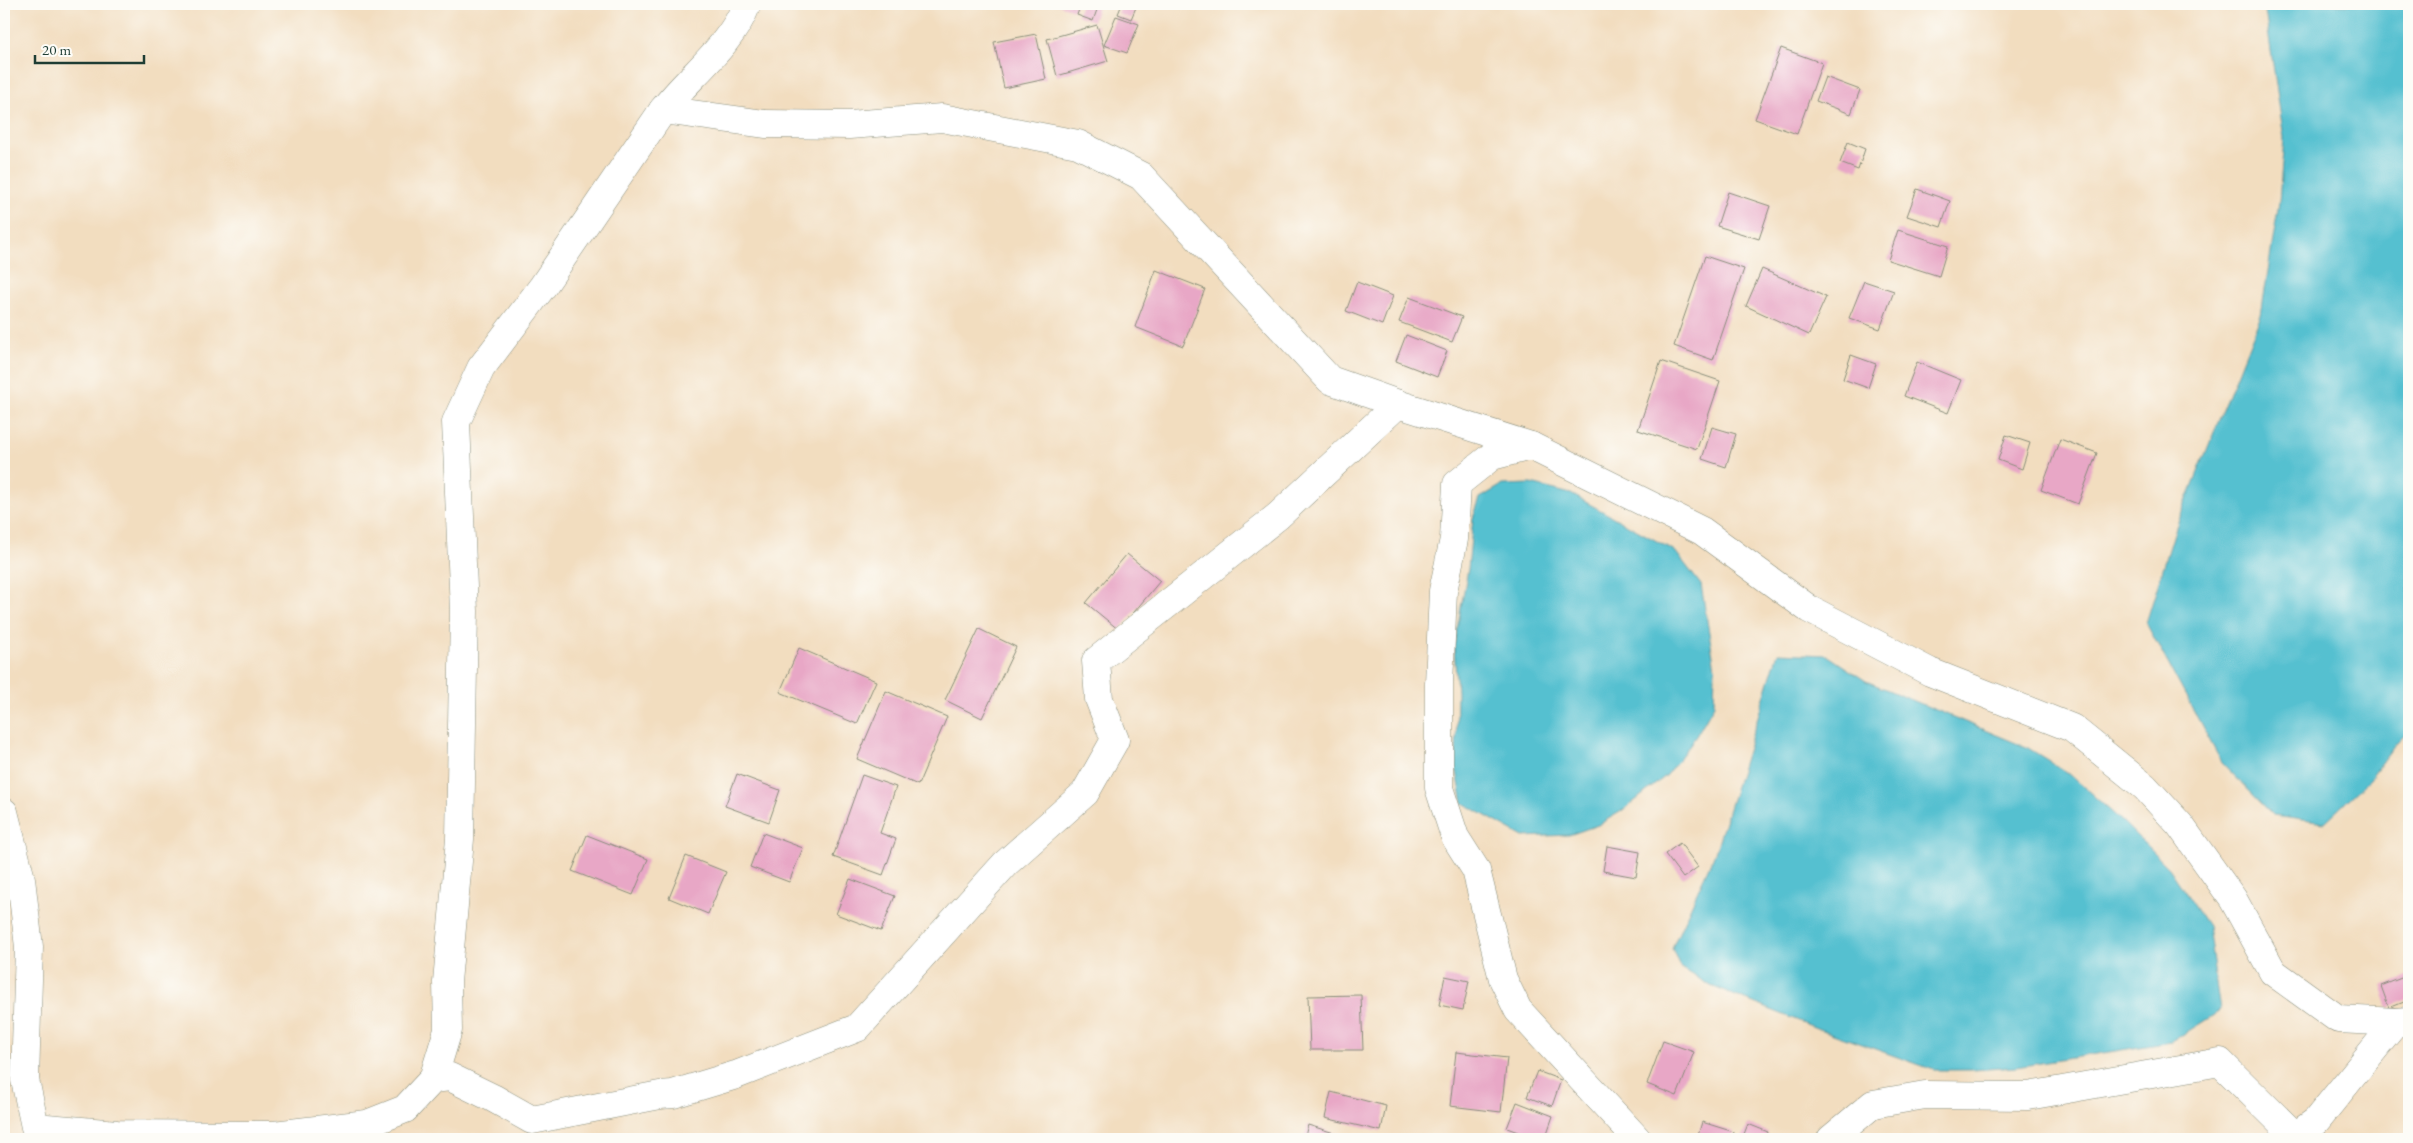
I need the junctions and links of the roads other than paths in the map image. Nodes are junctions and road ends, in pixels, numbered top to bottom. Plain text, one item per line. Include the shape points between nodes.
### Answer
1 (747, 4) edge
2 (663, 110) junction
3 (1398, 404) junction
4 (1530, 446) junction
5 (4, 812) edge
6 (2403, 1021) edge
7 (433, 1079) junction
8 (2293, 1138) edge
9 (1637, 1139) edge
10 (1831, 1139) edge

1 - 2 street via 742,18 711,59
2 - 3 street via 765,124 849,124 942,118 1078,144 1141,176 1330,380
2 - 7 street via 543,286 481,368 456,422 464,611 460,839 447,982 448,1030
3 - 4 street
3 - 7 street via 1278,516 1096,661 1099,699 1115,740 1085,793 1005,864 857,1028 736,1075 673,1094 532,1120 450,1077
4 - 6 street via 1702,531 1810,609 1930,672 2072,728 2145,787 2180,825 2233,900 2273,972 2338,1019
4 - 9 street via 1492,456 1458,484 1454,539 1443,591 1439,788 1455,837 1476,870 1504,979 1518,1010
5 - 7 street via 21,879 29,947 25,1080 35,1127 117,1134 274,1134 367,1124 405,1109
6 - 8 street via 2316,1121
8 - 10 street via 2220,1062 2028,1096 1925,1095 1873,1104

